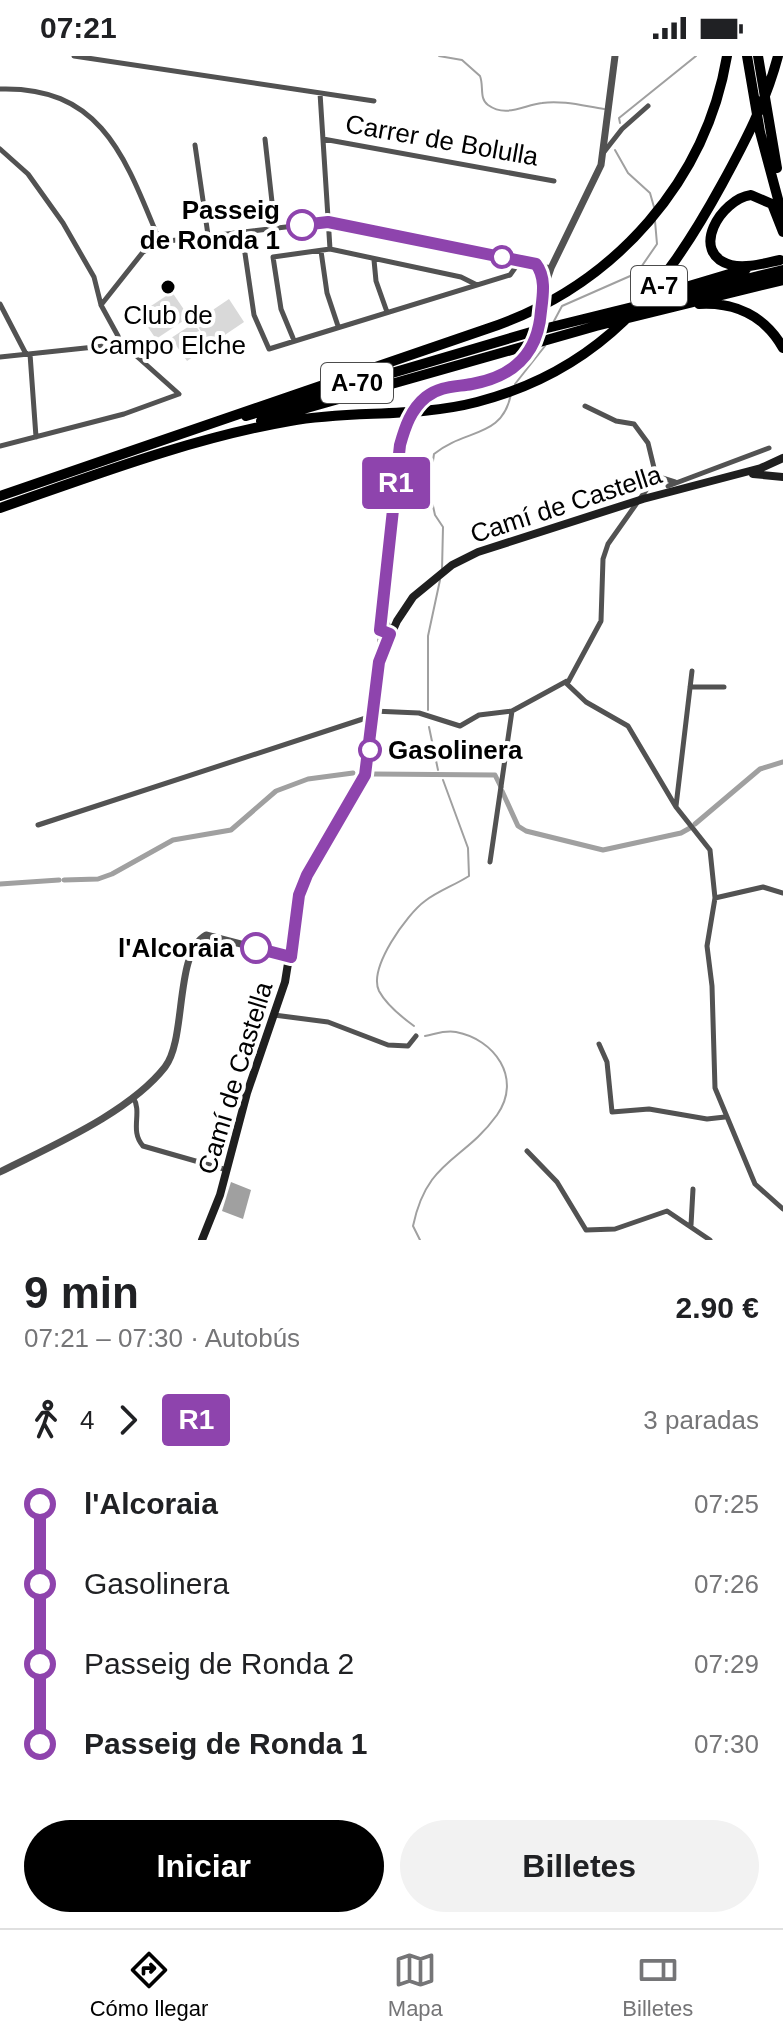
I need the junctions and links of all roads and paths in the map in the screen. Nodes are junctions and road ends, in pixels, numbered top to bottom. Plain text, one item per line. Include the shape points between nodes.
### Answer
1 (74, 56) edge
2 (615, 56) edge
3 (727, 56) edge
4 (747, 56) edge
5 (758, 56) edge
6 (778, 56) edge
7 (0, 89) edge
8 (320, 93) junction
9 (374, 101) dead end
10 (648, 106) dead end
11 (265, 139) dead end
12 (323, 139) junction
13 (195, 145) dead end
14 (0, 149) edge
15 (603, 153) junction
16 (774, 153) junction
17 (554, 181) dead end
18 (783, 181) edge
19 (783, 198) edge
20 (783, 218) edge
21 (328, 222) junction
22 (275, 229) junction
23 (242, 232) junction
24 (783, 232) edge
25 (208, 235) junction
26 (160, 242) junction
27 (330, 249) junction
28 (321, 251) junction
29 (374, 260) junction
30 (521, 260) junction
31 (782, 263) edge
32 (536, 264) junction
33 (551, 268) junction
34 (783, 280) edge
35 (477, 285) junction
36 (543, 291) junction
37 (678, 300) junction
38 (0, 304) edge
39 (101, 305) junction
40 (634, 305) junction
41 (387, 312) junction
42 (338, 326) junction
43 (293, 338) junction
44 (116, 340) junction
45 (783, 348) edge
46 (28, 354) junction
47 (0, 357) edge
48 (585, 406) dead end
49 (182, 433) junction
50 (36, 437) junction
51 (198, 443) junction
52 (0, 446) edge
53 (769, 448) dead end
54 (783, 458) edge
55 (656, 476) junction
56 (729, 477) junction
57 (783, 477) edge
58 (676, 482) junction
59 (668, 486) dead end
60 (0, 496) edge
61 (643, 499) junction
62 (0, 508) edge
63 (424, 587) junction
64 (408, 611) junction
65 (383, 616) junction
66 (397, 621) junction
67 (380, 630) junction
68 (390, 634) junction
69 (381, 664) junction
70 (692, 671) dead end
71 (568, 681) junction
72 (690, 687) junction
73 (724, 687) dead end
74 (374, 710) junction
75 (512, 711) junction
76 (676, 807) junction
77 (38, 825) dead end
78 (490, 862) dead end
79 (783, 893) edge
80 (715, 898) junction
81 (291, 957) junction
82 (274, 1015) junction
83 (416, 1036) dead end
84 (599, 1044) dead end
85 (132, 1096) junction
86 (725, 1117) junction
87 (527, 1151) dead end
88 (227, 1170) junction
89 (0, 1172) edge
90 (693, 1189) dead end
91 (783, 1209) edge
92 (691, 1225) junction
93 (202, 1240) edge
94 (710, 1240) edge

1 - 8 street
2 - 15 street
3 - 49 highway, A-7 via 705,131 663,204 615,257 560,296 519,317
4 - 20 highway
5 - 16 highway
6 - 51 highway, A-7 via 751,131 694,235 656,289 606,338 539,380 488,399 423,412 310,418
7 - 26 street via 52,93 94,118 116,146
8 - 9 street
8 - 12 street
10 - 15 street
11 - 22 street
12 - 17 street, Carrer de Bolulla
12 - 21 street
13 - 25 street
14 - 39 street via 28,174 63,223 94,277
15 - 33 street
16 - 18 highway
16 - 19 highway
21 - 22 street
21 - 27 street
21 - 30 street
22 - 23 street
23 - 25 street
23 - 43 street via 254,315 269,349
24 - 31 highway via 772,204 751,195 728,205 711,231 714,251 731,265
25 - 26 street
26 - 39 street via 143,252
27 - 28 street
27 - 29 street
28 - 42 street
28 - 43 street via 273,257 281,309
29 - 35 street via 461,277
29 - 41 street
30 - 32 street
30 - 35 street via 510,275
31 - 37 highway, A-70
31 - 40 highway
32 - 33 street
32 - 36 street
33 - 36 street
34 - 37 highway, A-70
35 - 41 street
36 - 65 street via 539,338 529,354 500,375 425,397 408,420 400,445
37 - 40 highway, A-70
37 - 45 highway via 743,310 764,323
37 - 51 highway, A-70
38 - 46 street
39 - 44 street
40 - 49 highway, A-70
41 - 42 street
42 - 43 street
44 - 46 street
44 - 50 street via 179,394
46 - 47 street
46 - 50 street
48 - 55 street via 634,424 648,443
49 - 60 highway, A-7
50 - 52 street
51 - 62 highway, A-7
53 - 58 street
54 - 56 main road, Camí de Castella
55 - 58 street
55 - 61 street
56 - 57 main road, Camí de Castella
56 - 61 main road, Camí de Castella
58 - 59 street
61 - 63 main road, Camí de Castella via 478,552
61 - 71 street via 608,544 601,621
63 - 64 main road, Camí de Castella
63 - 66 main road, Camí de Castella
64 - 68 main road
64 - 69 main road, Camí de Castella
65 - 66 street
65 - 67 street
65 - 68 main road
66 - 68 main road, Camí de Castella
67 - 68 main road
67 - 69 street
68 - 69 main road, Camí de Castella
69 - 74 main road, Camí de Castella
70 - 72 street
71 - 75 street
71 - 76 street via 570,690 628,726
72 - 73 street
72 - 76 street
74 - 75 street via 419,713 460,726 479,715
74 - 77 street
74 - 81 main road, Camí de Castella via 365,775 299,895
75 - 78 street
76 - 80 street via 710,850
79 - 80 street via 763,887
80 - 86 street via 707,946 715,1088
81 - 82 main road, Camí de Castella
81 - 85 street via 201,938 190,965 173,1052
82 - 83 street via 328,1022 388,1045 408,1046
82 - 88 main road, Camí de Castella
84 - 86 street via 607,1062 612,1112 649,1109
85 - 88 street via 137,1103 134,1130 143,1146
85 - 89 street via 98,1121
86 - 91 street via 755,1184
87 - 92 street via 557,1182 586,1230 615,1229 667,1211
88 - 93 main road, Camí de Castella
90 - 92 street
92 - 94 street

